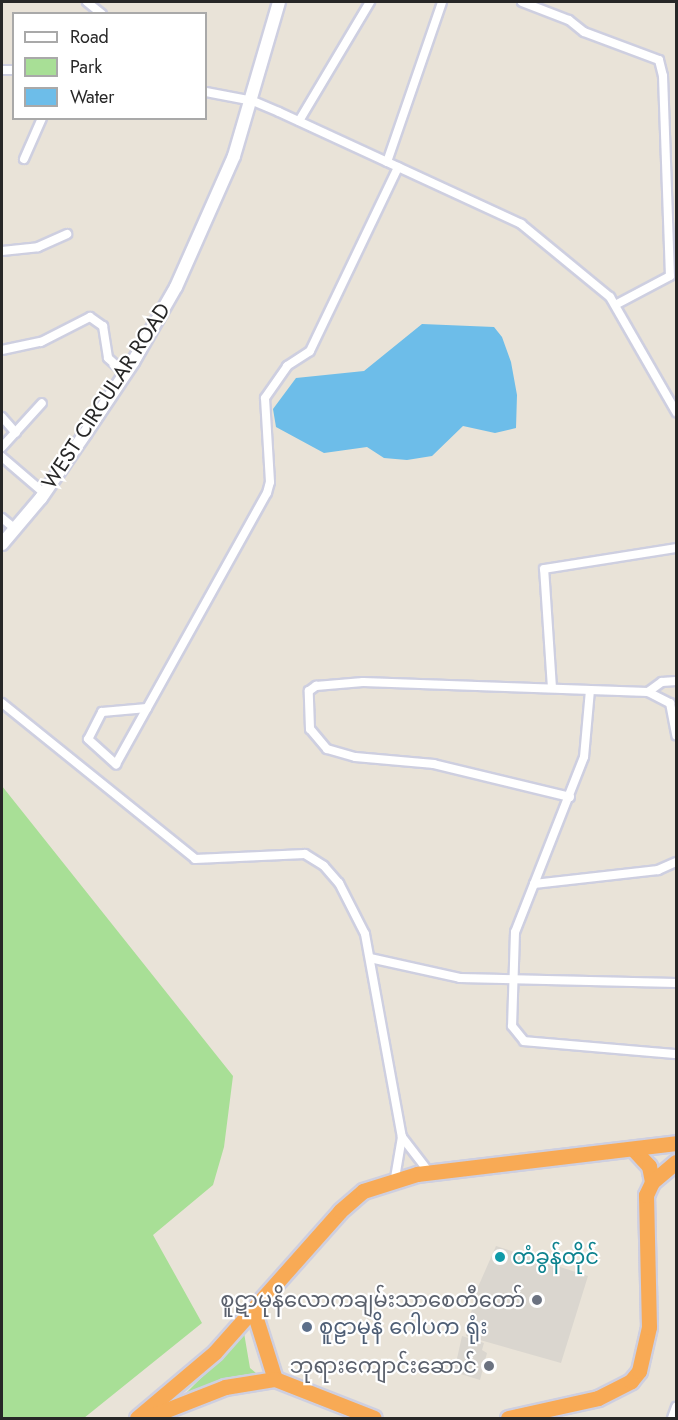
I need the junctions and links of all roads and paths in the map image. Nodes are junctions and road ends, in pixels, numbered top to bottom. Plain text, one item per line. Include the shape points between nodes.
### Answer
1 (87, 2) edge
2 (279, 2) edge
3 (370, 2) edge
4 (442, 2) edge
5 (522, 2) edge
6 (100, 12) edge
7 (207, 92) edge
8 (253, 101) junction
9 (41, 120) edge
10 (299, 121) junction
11 (24, 159) dead end
12 (387, 162) junction
13 (398, 167) junction
14 (67, 234) dead end
15 (2, 251) edge
16 (615, 305) junction
17 (2, 350) edge
18 (126, 374) junction
19 (42, 403) dead end
20 (676, 412) edge
21 (2, 417) edge
22 (16, 433) junction
23 (2, 447) edge
24 (2, 457) edge
25 (44, 493) junction
26 (2, 518) edge
27 (15, 529) junction
28 (2, 544) edge
29 (676, 548) edge
30 (676, 681) edge
31 (552, 688) junction
32 (590, 690) junction
33 (648, 692) junction
34 (2, 703) edge
35 (147, 708) junction
36 (676, 735) edge
37 (570, 797) junction
38 (676, 862) edge
39 (534, 884) junction
40 (370, 958) junction
41 (515, 980) junction
42 (676, 983) edge
43 (676, 1054) edge
44 (402, 1137) junction
45 (676, 1143) edge
46 (634, 1150) junction
47 (676, 1162) edge
48 (429, 1173) junction
49 (395, 1178) junction
50 (652, 1182) junction
51 (253, 1309) junction
52 (274, 1379) junction
53 (676, 1407) edge
54 (155, 1417) edge
55 (137, 1419) edge
56 (374, 1419) edge
57 (508, 1419) edge
58 (672, 1419) edge

1 - 6 street
2 - 8 street, WEST CIRCULAR ROAD
3 - 10 street
4 - 12 street
5 - 16 street via 569,20 584,32 659,60 663,76 670,276
7 - 8 street
8 - 10 street
8 - 18 street, WEST CIRCULAR ROAD via 204,230
9 - 11 street
10 - 12 street
12 - 13 street
13 - 16 street via 521,224
13 - 35 street via 310,351 287,366 265,398 270,482 267,493
14 - 15 street via 38,247
16 - 20 street
17 - 18 street via 41,342 90,317 103,326 108,358
18 - 25 street, WEST CIRCULAR ROAD
19 - 22 street
21 - 22 street
22 - 23 street
24 - 25 street
25 - 27 street, WEST CIRCULAR ROAD
26 - 27 street
27 - 28 street, WEST CIRCULAR ROAD
29 - 31 street via 544,569
30 - 33 street via 662,682
31 - 32 street
31 - 37 street via 363,682 316,686 309,691 310,729 327,749 355,757 434,764
32 - 33 street
32 - 37 street via 584,758
33 - 36 street via 670,703
34 - 40 street via 195,859 287,854 316,860 352,902 362,922
35 - 35 street via 102,712 88,739 116,764
37 - 39 street
38 - 39 street via 658,870
39 - 41 street via 515,932
40 - 41 street via 460,978
40 - 44 street
41 - 42 street
41 - 43 street via 512,1026 524,1041
44 - 48 street
44 - 49 street
45 - 46 highway
46 - 48 highway
46 - 50 highway via 649,1166
47 - 50 highway
48 - 49 highway
49 - 51 highway via 363,1191 340,1211
50 - 57 highway via 646,1195 644,1229 649,1328 639,1371 631,1382 598,1398
51 - 52 highway
51 - 55 highway via 215,1352
52 - 54 highway via 225,1387
52 - 56 highway
53 - 58 street

